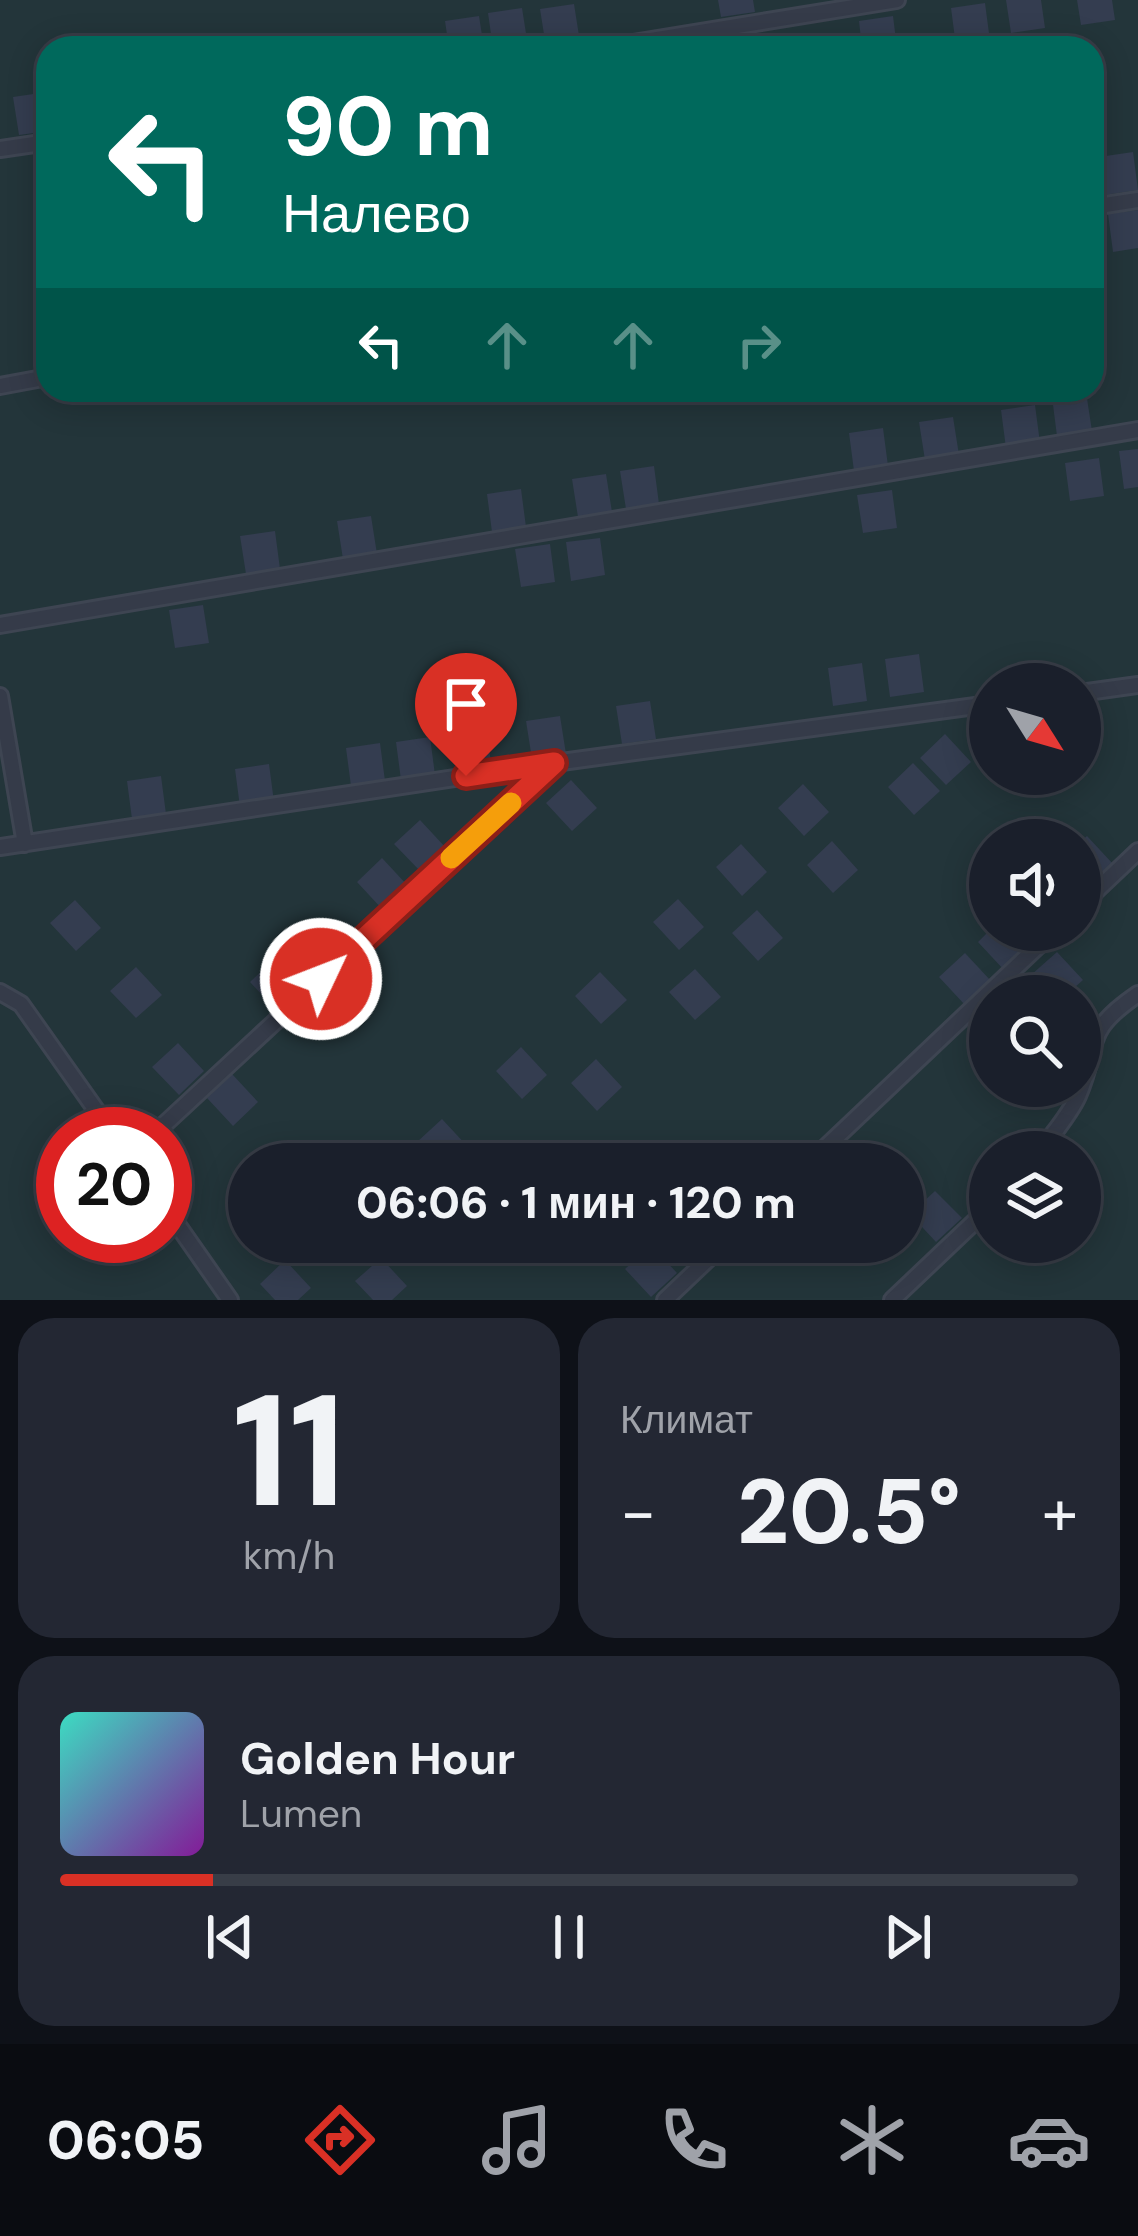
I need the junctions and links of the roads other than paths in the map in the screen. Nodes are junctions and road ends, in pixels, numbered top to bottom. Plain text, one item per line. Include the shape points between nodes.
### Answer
1 (897, 0) edge
2 (676, 36) edge
3 (36, 144) edge
4 (0, 149) edge
5 (1138, 200) edge
6 (1104, 205) edge
7 (36, 379) edge
8 (0, 386) edge
9 (1138, 430) edge
10 (0, 625) edge
11 (1138, 685) edge
12 (1101, 690) edge
13 (0, 696) edge
14 (969, 707) edge
15 (554, 763) junction
16 (25, 844) junction
17 (0, 847) edge
18 (1138, 851) edge
19 (1101, 886) edge
20 (1033, 951) edge
21 (0, 992) edge
22 (1138, 994) edge
23 (94, 1107) edge
24 (183, 1107) edge
25 (1054, 1131) edge
26 (830, 1143) edge
27 (969, 1228) edge
28 (192, 1246) edge
29 (704, 1263) edge
30 (230, 1300) edge
31 (665, 1300) edge
32 (892, 1300) edge

1 - 2 lane
3 - 4 lane
5 - 6 lane
7 - 8 lane
9 - 10 lane
11 - 12 lane
13 - 16 lane
14 - 15 lane
15 - 16 lane
15 - 24 lane
16 - 17 lane
18 - 19 lane
20 - 26 lane
21 - 23 lane via 21,1004
22 - 25 lane via 1094,1034 1077,1097
27 - 32 lane
28 - 30 lane
29 - 31 lane

